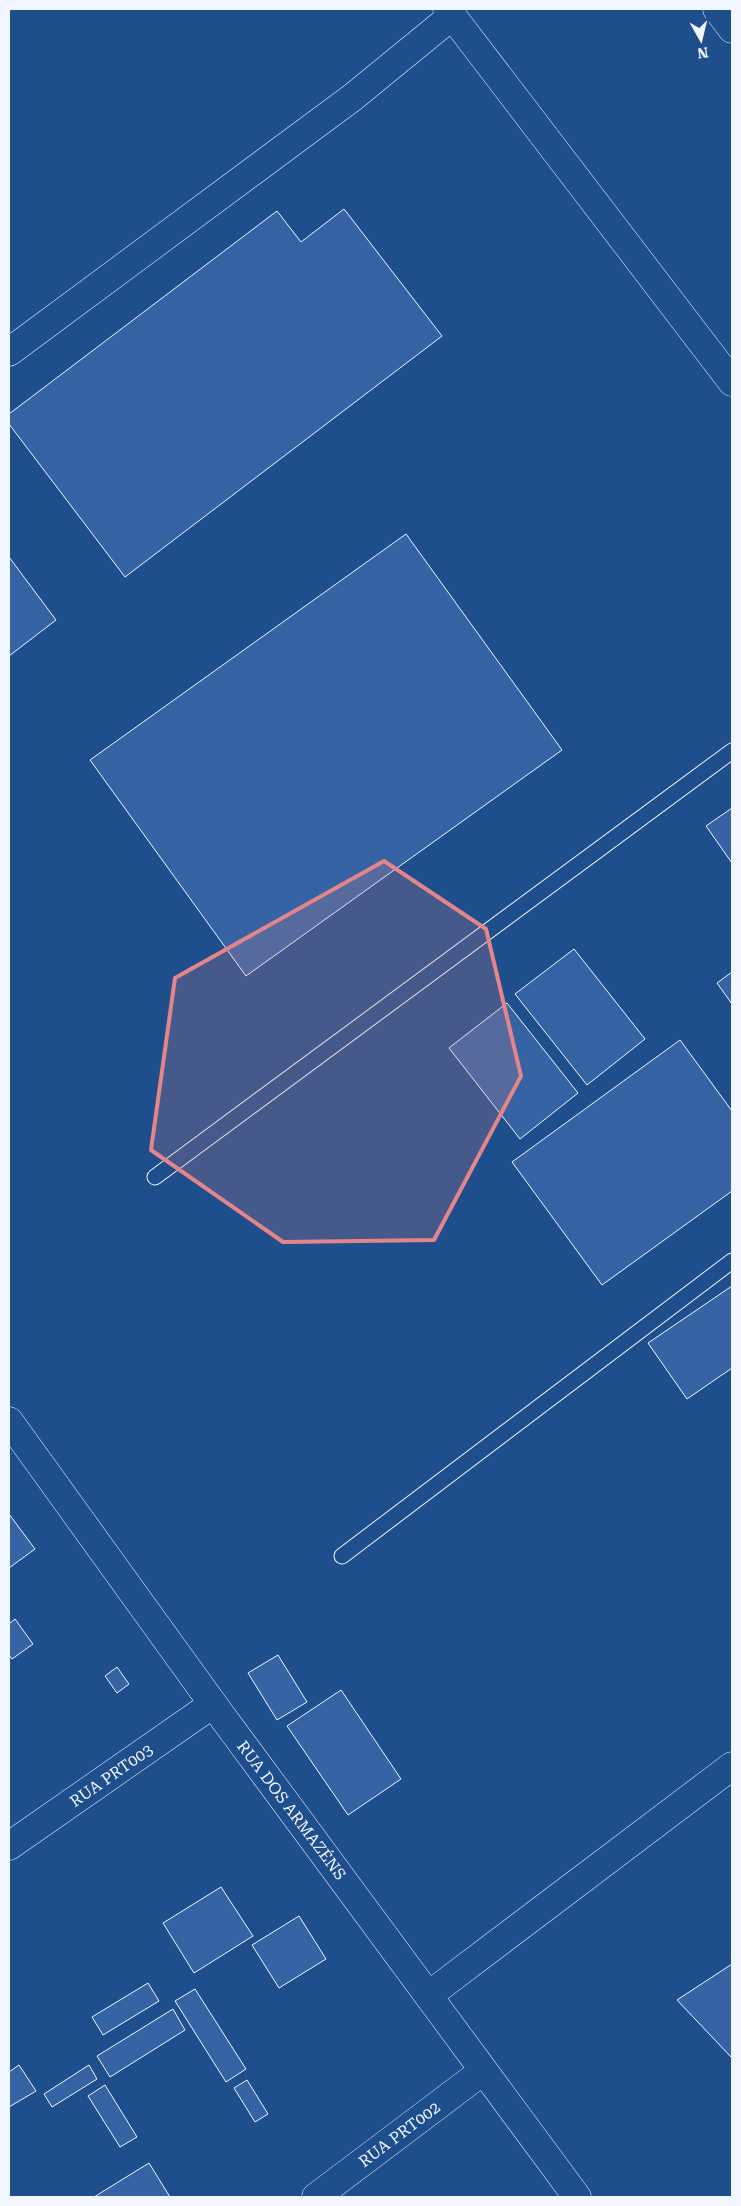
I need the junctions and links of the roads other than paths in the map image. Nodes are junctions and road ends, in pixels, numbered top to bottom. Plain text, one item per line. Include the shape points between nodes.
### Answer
1 (718, 9) edge
2 (449, 12) edge
3 (732, 29) edge
4 (9, 352) edge
5 (732, 382) edge
6 (732, 750) edge
7 (156, 1177) dead end
8 (732, 1261) edge
9 (9, 1422) edge
10 (342, 1556) dead end
11 (213, 1704) junction
12 (732, 1766) edge
13 (9, 1846) edge
14 (429, 1995) junction
15 (482, 2071) junction
16 (316, 2197) edge
17 (577, 2197) edge

1 - 3 main road
2 - 4 main road via 353,97
2 - 5 main road
6 - 7 lane
8 - 10 lane
9 - 11 main road, RUA DOS ARMAZÉNS
11 - 13 main road, RUA PRT003
11 - 14 main road, RUA DOS ARMAZÉNS
12 - 14 main road
14 - 15 main road, RUA DOS ARMAZÉNS
15 - 16 main road, RUA PRT002
15 - 17 main road, RUA DOS ARMAZÉNS

